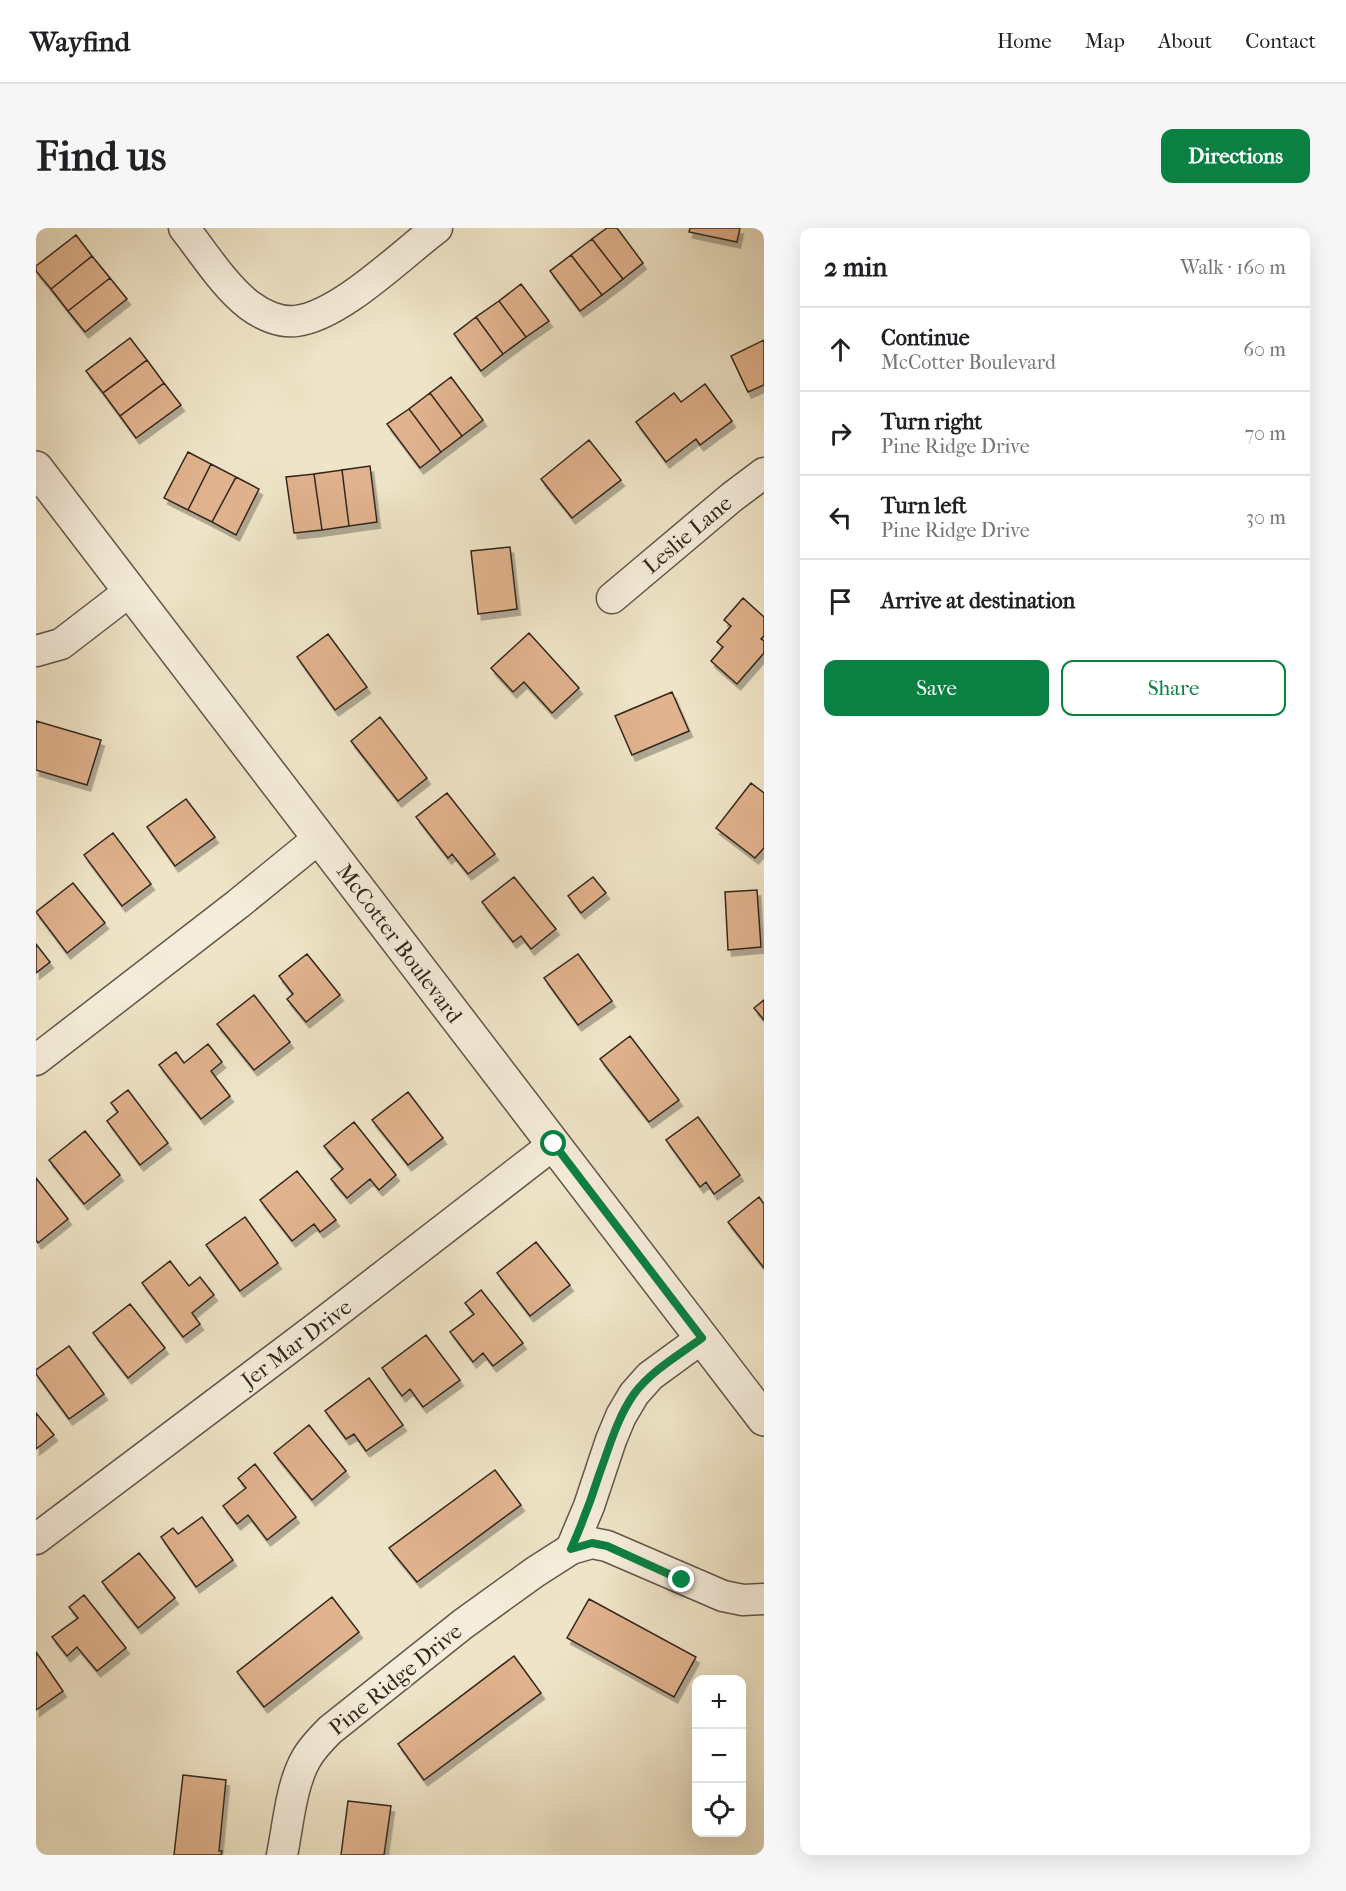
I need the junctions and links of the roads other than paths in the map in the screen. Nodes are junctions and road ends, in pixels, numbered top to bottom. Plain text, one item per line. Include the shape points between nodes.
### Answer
1 (184, 228) edge
2 (437, 228) edge
3 (36, 468) edge
4 (764, 473) edge
5 (130, 591) junction
6 (612, 597) dead end
7 (36, 651) edge
8 (319, 838) junction
9 (36, 1060) edge
10 (554, 1144) junction
11 (702, 1338) junction
12 (764, 1419) edge
13 (36, 1539) edge
14 (571, 1549) junction
15 (764, 1599) edge
16 (282, 1855) edge

1 - 2 street via 249,305 270,318 295,321 316,316 343,302
3 - 5 street, McCotter Boulevard
4 - 6 street, Leslie Lane
5 - 7 street via 61,644
5 - 8 street, McCotter Boulevard
8 - 9 street
8 - 10 street, McCotter Boulevard
10 - 11 street, McCotter Boulevard
10 - 13 street, Jer Mar Drive
11 - 12 street, McCotter Boulevard
11 - 14 street via 650,1376 634,1394 611,1440
14 - 15 street, Pine Ridge Drive via 592,1543 607,1546 723,1596
14 - 16 street, Pine Ridge Drive via 463,1624 316,1744 298,1776

